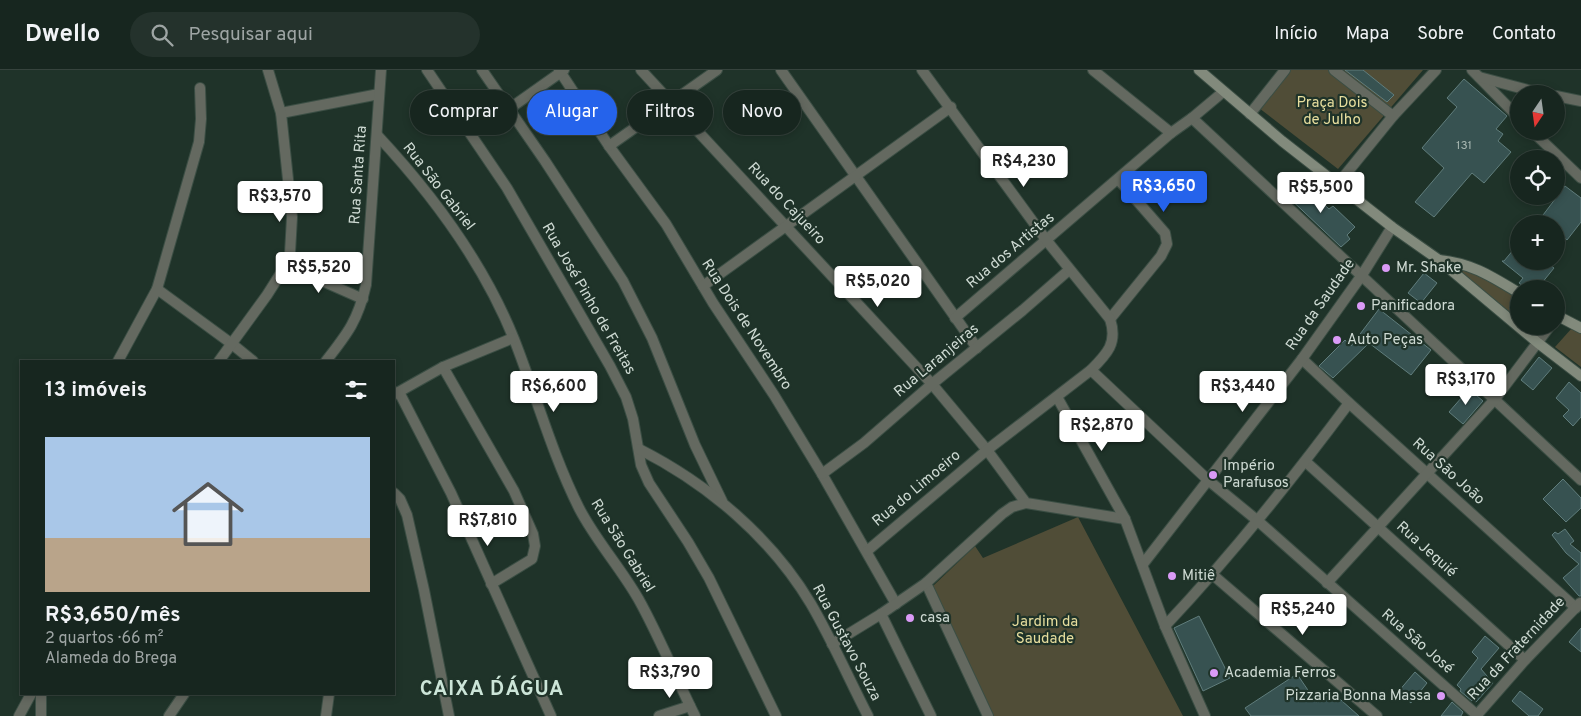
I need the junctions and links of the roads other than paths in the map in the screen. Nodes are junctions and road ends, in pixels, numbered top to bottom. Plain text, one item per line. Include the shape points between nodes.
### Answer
1 (268, 70) edge
2 (381, 70) edge
3 (426, 70) edge
4 (482, 70) edge
5 (641, 70) edge
6 (716, 70) edge
7 (782, 70) edge
8 (922, 70) edge
9 (1092, 70) edge
10 (1199, 70) edge
11 (1285, 70) edge
12 (1334, 70) edge
13 (1436, 70) edge
14 (561, 71) edge
15 (1475, 73) edge
16 (1512, 85) edge
17 (200, 88) dead end
18 (495, 90) edge
19 (660, 90) edge
20 (688, 90) edge
21 (1223, 92) junction
22 (379, 94) junction
23 (1565, 98) edge
24 (1581, 101) edge
25 (517, 103) edge
26 (951, 107) junction
27 (1510, 109) edge
28 (280, 113) junction
29 (1250, 114) junction
30 (1393, 116) junction
31 (1192, 118) junction
32 (517, 122) edge
33 (627, 133) edge
34 (1171, 133) junction
35 (377, 135) junction
36 (701, 135) edge
37 (1541, 140) edge
38 (609, 146) junction
39 (855, 176) junction
40 (1581, 178) edge
41 (1118, 179) junction
42 (1337, 185) junction
43 (786, 227) junction
44 (1392, 227) junction
45 (1047, 240) junction
46 (1439, 260) junction
47 (286, 266) junction
48 (1069, 270) junction
49 (1362, 275) junction
50 (702, 286) junction
51 (157, 288) junction
52 (1510, 288) edge
53 (362, 299) junction
54 (955, 318) junction
55 (1110, 319) junction
56 (1565, 320) edge
57 (1581, 328) edge
58 (1544, 335) edge
59 (513, 338) junction
60 (1538, 343) junction
61 (232, 344) junction
62 (977, 348) junction
63 (1302, 359) junction
64 (119, 360) edge
65 (220, 360) edge
66 (252, 360) edge
67 (327, 360) edge
68 (443, 367) junction
69 (1091, 370) junction
70 (1581, 376) edge
71 (932, 384) junction
72 (396, 393) edge
73 (1057, 397) junction
74 (1495, 399) junction
75 (1348, 403) junction
76 (639, 449) junction
77 (987, 450) junction
78 (1306, 462) junction
79 (1427, 473) junction
80 (822, 474) junction
81 (1208, 480) junction
82 (1581, 480) edge
83 (395, 493) edge
84 (722, 501) junction
85 (1026, 503) junction
86 (1125, 519) junction
87 (1258, 521) junction
88 (1379, 528) junction
89 (867, 551) junction
90 (1143, 564) junction
91 (1213, 575) junction
92 (926, 583) junction
93 (1327, 583) junction
94 (491, 584) junction
95 (896, 604) junction
96 (1578, 605) edge
97 (881, 614) junction
98 (1165, 626) junction
99 (832, 644) junction
100 (1525, 660) junction
101 (30, 695) edge
102 (41, 695) edge
103 (183, 695) edge
104 (329, 695) edge
105 (690, 706) junction
106 (19, 716) edge
107 (41, 716) edge
108 (169, 716) edge
109 (326, 716) edge
110 (449, 716) edge
111 (551, 716) edge
112 (659, 716) edge
113 (695, 716) edge
114 (776, 716) edge
115 (868, 716) edge
116 (931, 716) edge
117 (988, 716) edge
118 (1205, 716) edge
119 (1377, 716) edge
120 (1477, 716) edge

1 - 28 street
2 - 22 street, Rua Santa Rita
3 - 76 street, Rua José Pinho de Freitas via 507,188 610,366 626,397
4 - 18 street
5 - 19 street, Rua do Cajueiro
6 - 20 street
7 - 39 street
8 - 26 street
9 - 34 street
10 - 21 street
11 - 29 street
12 - 30 street
13 - 30 street
14 - 25 street
14 - 38 street, Rua Dois de Novembro
15 - 16 street
15 - 27 street
17 - 51 street via 198,142
21 - 29 street
21 - 31 street, Rua dos Artistas
22 - 28 street
22 - 35 street, Rua Santa Rita
23 - 24 street
26 - 39 street
26 - 45 street
28 - 47 street via 292,218
29 - 42 street
30 - 42 street
31 - 34 street, Rua dos Artistas
31 - 49 street
32 - 84 street via 623,281 652,338 695,445
33 - 38 street
34 - 41 street, Rua dos Artistas
35 - 53 street, Rua Santa Rita
35 - 59 street, Rua São Gabriel via 406,166 468,250
36 - 43 street, Rua do Cajueiro
37 - 40 street
38 - 50 street, Rua Dois de Novembro via 666,224
39 - 43 street
39 - 54 street
41 - 45 street, Rua dos Artistas
41 - 55 street via 1164,233 1167,244
42 - 44 street
43 - 50 street
43 - 71 street, Rua do Cajueiro
44 - 46 street
44 - 49 street, Rua da Saudade
45 - 48 street
45 - 54 street, Rua dos Artistas
46 - 52 street via 1481,270
46 - 60 street
47 - 53 street
47 - 61 street
48 - 55 street
48 - 62 street, Rua Laranjeiras
49 - 63 street, Rua da Saudade
49 - 74 street
50 - 80 street, Rua Dois de Novembro
51 - 61 street
51 - 64 street
53 - 67 street, Rua Santa Rita via 346,336
54 - 62 street
55 - 69 street via 1113,328 1111,345 1106,356
56 - 57 street
58 - 60 street
59 - 68 street
59 - 105 street, Rua São Gabriel via 580,509 596,539 638,599
60 - 70 street
60 - 74 street
61 - 65 street
61 - 66 street
62 - 71 street, Rua Laranjeiras
63 - 75 street, Rua São João
63 - 81 street, Rua da Saudade
68 - 72 street
68 - 94 street via 514,491 533,534 532,559
69 - 73 street
69 - 81 street, Rua São José
71 - 77 street, Rua do Cajueiro
71 - 80 street, Rua Laranjeiras via 864,443
72 - 94 street via 451,493
73 - 77 street
73 - 86 street
74 - 79 street
74 - 82 street
75 - 78 street
75 - 79 street, Rua São João
76 - 84 street, Rua Gustavo Souza
76 - 114 street, Rua José Pinho de Freitas via 649,483 709,578
77 - 85 street, Rua do Cajueiro
77 - 89 street, Rua do Limoeiro
78 - 87 street
78 - 88 street, Rua Jequié
79 - 88 street
79 - 96 street, Rua São João
80 - 89 street, Rua Dois de Novembro
81 - 87 street, Rua São José
81 - 90 street, Rua da Saudade
83 - 110 street via 407,515
84 - 99 street, Rua Gustavo Souza via 785,567 811,604
85 - 86 street
85 - 92 street via 1002,514
86 - 90 street
87 - 91 street
87 - 93 street, Rua São José
88 - 93 street
88 - 100 street, Rua Jequié
89 - 95 street, Rua Dois de Novembro
90 - 98 street
91 - 98 street
91 - 119 street
92 - 95 street
92 - 117 street
93 - 120 street, Rua São José
94 - 111 street
95 - 97 street
96 - 100 street, Rua da Fraternidade
97 - 99 street
97 - 116 street
98 - 118 street
99 - 115 street, Rua Gustavo Souza
100 - 120 street, Rua da Fraternidade
101 - 106 street
102 - 107 street
103 - 108 street
104 - 109 street
105 - 112 street
105 - 113 street, Rua São Gabriel

